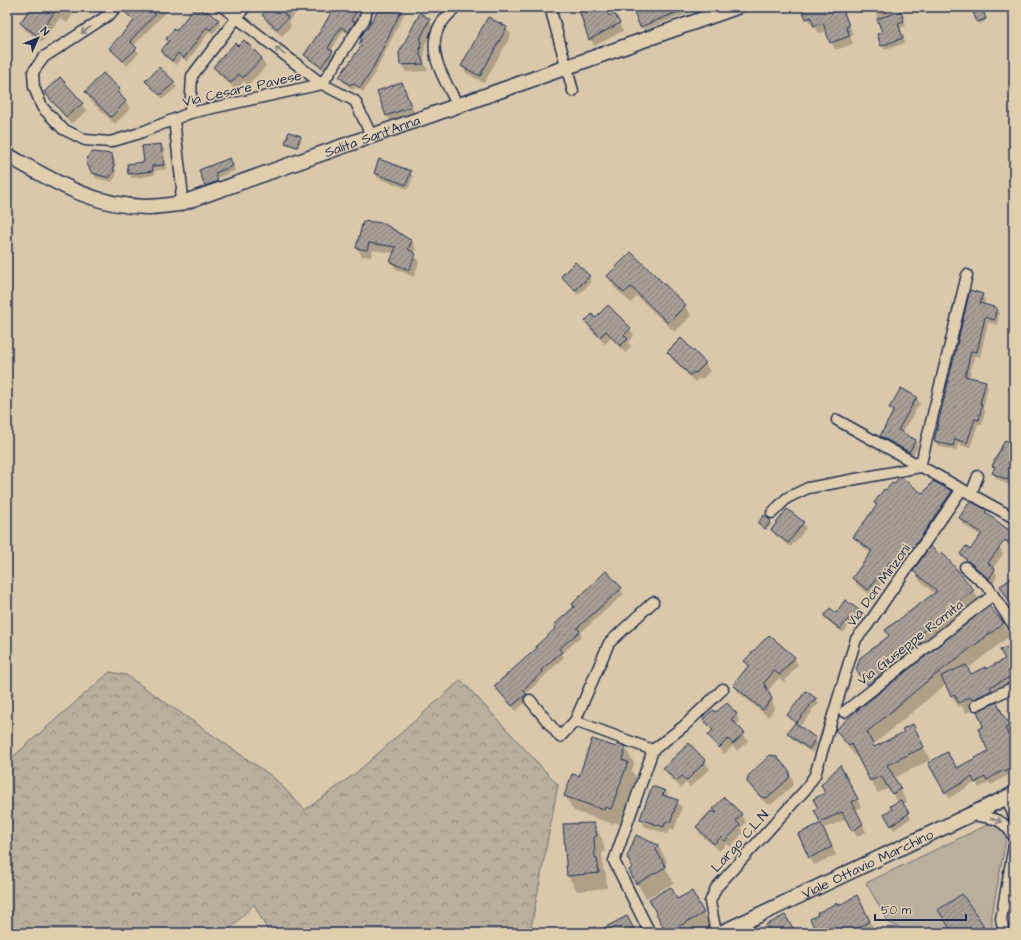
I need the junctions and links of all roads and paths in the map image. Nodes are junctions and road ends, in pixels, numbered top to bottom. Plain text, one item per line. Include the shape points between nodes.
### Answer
1 (116, 7) edge
2 (223, 7) edge
3 (245, 7) edge
4 (368, 7) edge
5 (455, 7) edge
6 (736, 7) edge
7 (552, 9) edge
8 (237, 18) junction
9 (565, 68) junction
10 (322, 84) junction
11 (573, 91) dead end
12 (458, 106) junction
13 (190, 113) junction
14 (174, 120) junction
15 (372, 137) junction
16 (7, 155) edge
17 (179, 204) junction
18 (967, 275) dead end
19 (837, 420) dead end
20 (920, 467) junction
21 (978, 476) dead end
22 (966, 491) junction
23 (772, 513) dead end
24 (1014, 518) edge
25 (965, 567) dead end
26 (993, 595) junction
27 (653, 602) dead end
28 (1014, 626) edge
29 (1014, 687) edge
30 (723, 689) dead end
31 (530, 700) dead end
32 (976, 705) dead end
33 (844, 712) dead end
34 (575, 721) junction
35 (653, 750) junction
36 (815, 775) joint
37 (1010, 796) edge
38 (970, 816) junction
39 (1014, 817) edge
40 (1014, 837) edge
41 (1014, 845) edge
42 (730, 931) edge
43 (650, 933) edge
44 (716, 933) edge
45 (1004, 933) edge

1 -> 14 street, Via Cesare Pavese via 110,14 44,58 33,72 34,87 42,107 63,129 85,140 110,142
2 - 8 street
3 - 8 street
4 - 10 street via 364,20
5 - 12 street via 438,28 434,43 435,58
6 - 9 street, Salita Sant'Anna
7 - 9 street
10 -> 8 street
8 - 13 street via 192,76
9 - 11 street
9 - 12 street, Salita Sant'Anna
10 - 13 street, Via Cesare Pavese
10 - 15 street, Via Cesare Pavese via 355,101
12 - 15 street, Salita Sant'Anna
13 - 14 street, Via Cesare Pavese
14 - 17 street via 182,188
15 - 17 street, Salita Sant'Anna
16 - 17 street, Salita Sant'Anna via 84,196 146,207
18 - 20 street
19 - 20 street
20 - 22 street
20 - 23 street via 808,488 787,498
21 - 22 street, Via Don Minzoni
22 - 24 street
22 - 36 street, Via Don Minzoni via 856,639
25 - 26 street via 988,587
26 - 28 street
26 - 33 street, Via Giuseppe Romita
27 - 34 street via 609,643
29 - 32 street
30 - 35 street via 684,726
31 - 34 street via 560,737
34 - 35 street
35 - 43 street via 614,861
36 - 44 street, Largo C.L.N. via 805,790 716,888 710,902
37 - 38 street, Viale Ottavio Marchino
37 - 39 street
38 -> 40 street via 998,819 1008,827
38 - 42 street, Viale Ottavio Marchino
41 - 45 street via 1002,919

